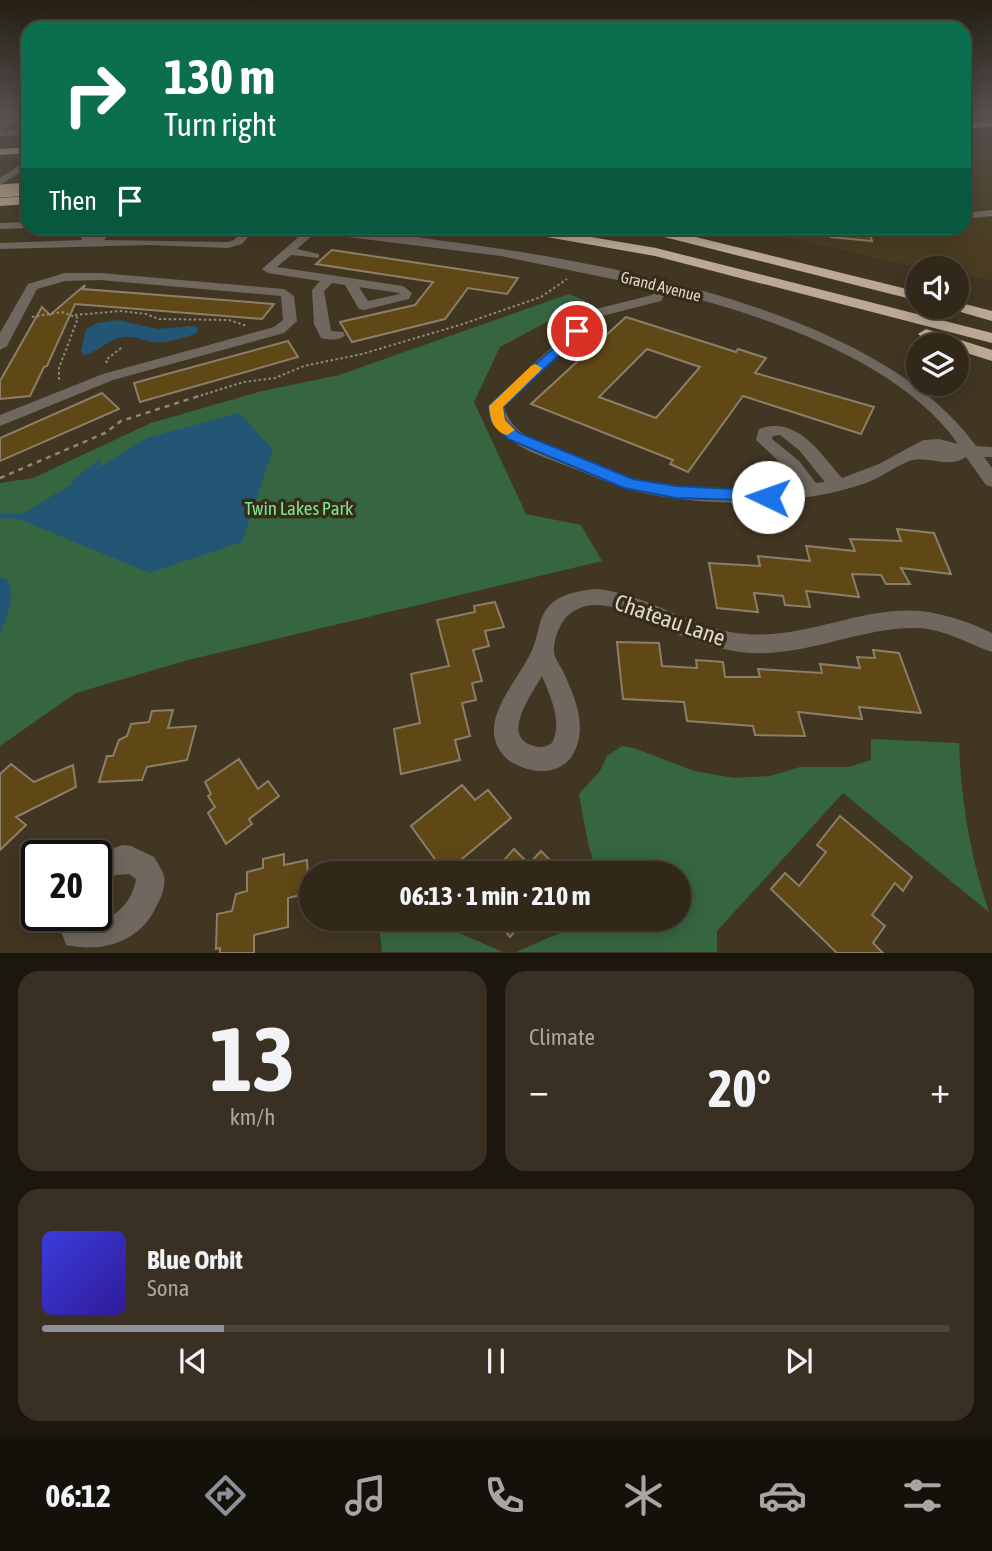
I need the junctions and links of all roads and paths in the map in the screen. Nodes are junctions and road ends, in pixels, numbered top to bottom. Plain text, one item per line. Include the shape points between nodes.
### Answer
1 (21, 168) edge
2 (0, 182) edge
3 (21, 187) edge
4 (21, 190) edge
5 (0, 191) edge
6 (0, 202) edge
7 (21, 202) edge
8 (991, 209) edge
9 (971, 214) edge
10 (21, 225) edge
11 (0, 226) edge
12 (88, 235) edge
13 (103, 235) edge
14 (244, 235) edge
15 (307, 235) edge
16 (367, 235) edge
17 (557, 235) edge
18 (676, 235) edge
19 (679, 235) edge
20 (88, 243) junction
21 (0, 246) edge
22 (289, 251) junction
23 (656, 253) junction
24 (315, 256) dead end
25 (575, 273) dead end
26 (329, 278) junction
27 (349, 281) dead end
28 (664, 286) junction
29 (906, 286) edge
30 (906, 294) edge
31 (969, 299) edge
32 (992, 304) edge
33 (969, 310) edge
34 (75, 315) junction
35 (992, 316) edge
36 (15, 319) junction
37 (242, 331) dead end
38 (338, 335) dead end
39 (992, 338) edge
40 (0, 346) edge
41 (121, 348) dead end
42 (992, 356) edge
43 (117, 362) dead end
44 (108, 364) junction
45 (103, 366) dead end
46 (66, 383) dead end
47 (0, 421) edge
48 (976, 452) edge
49 (0, 478) edge
50 (992, 481) edge
51 (838, 485) junction
52 (811, 491) junction
53 (992, 643) edge
54 (543, 652) dead end
55 (112, 863) edge
56 (76, 931) edge
57 (121, 944) edge

1 - 2 street
3 - 6 street
4 - 5 highway, bridge
6 - 7 highway
8 - 9 street
10 - 11 street
12 - 20 street
13 - 20 street
14 - 20 street via 228,245
15 - 22 street
16 - 28 street, Grand Avenue via 473,247
17 - 23 highway
18 - 30 highway
19 - 29 highway
20 - 21 street
22 - 24 street
22 - 26 street via 268,268
23 - 39 highway
23 - 42 highway
25 - 49 path via 541,297 463,324 304,366 275,378 244,382 121,421 105,433
26 - 27 street
26 - 38 street via 318,290 321,324 326,335
28 - 48 street, Grand Avenue via 791,323 863,357 931,406
28 - 52 street via 657,298 597,313 496,406 498,421 513,436 630,484 676,492 768,497
31 - 32 highway
33 - 35 highway
34 - 36 path via 62,312
34 - 37 path via 136,312 160,319 246,324
34 - 46 path via 78,318 61,359 57,385
36 - 40 street
36 - 47 street via 32,287 51,279 85,278 284,293 290,321 279,330 86,385
41 - 44 path via 106,360
43 - 44 path
44 - 45 path
48 - 50 street, Grand Avenue
48 - 51 street via 929,444
51 - 52 street
51 - 52 street via 797,437 779,428 765,433 764,440 793,465
53 - 54 street, Chateau Lane via 942,623 913,621 778,645 746,644 698,633 610,597 589,597 557,610
55 - 57 street via 133,860 144,866 150,877 145,908
56 - 57 street via 88,941

